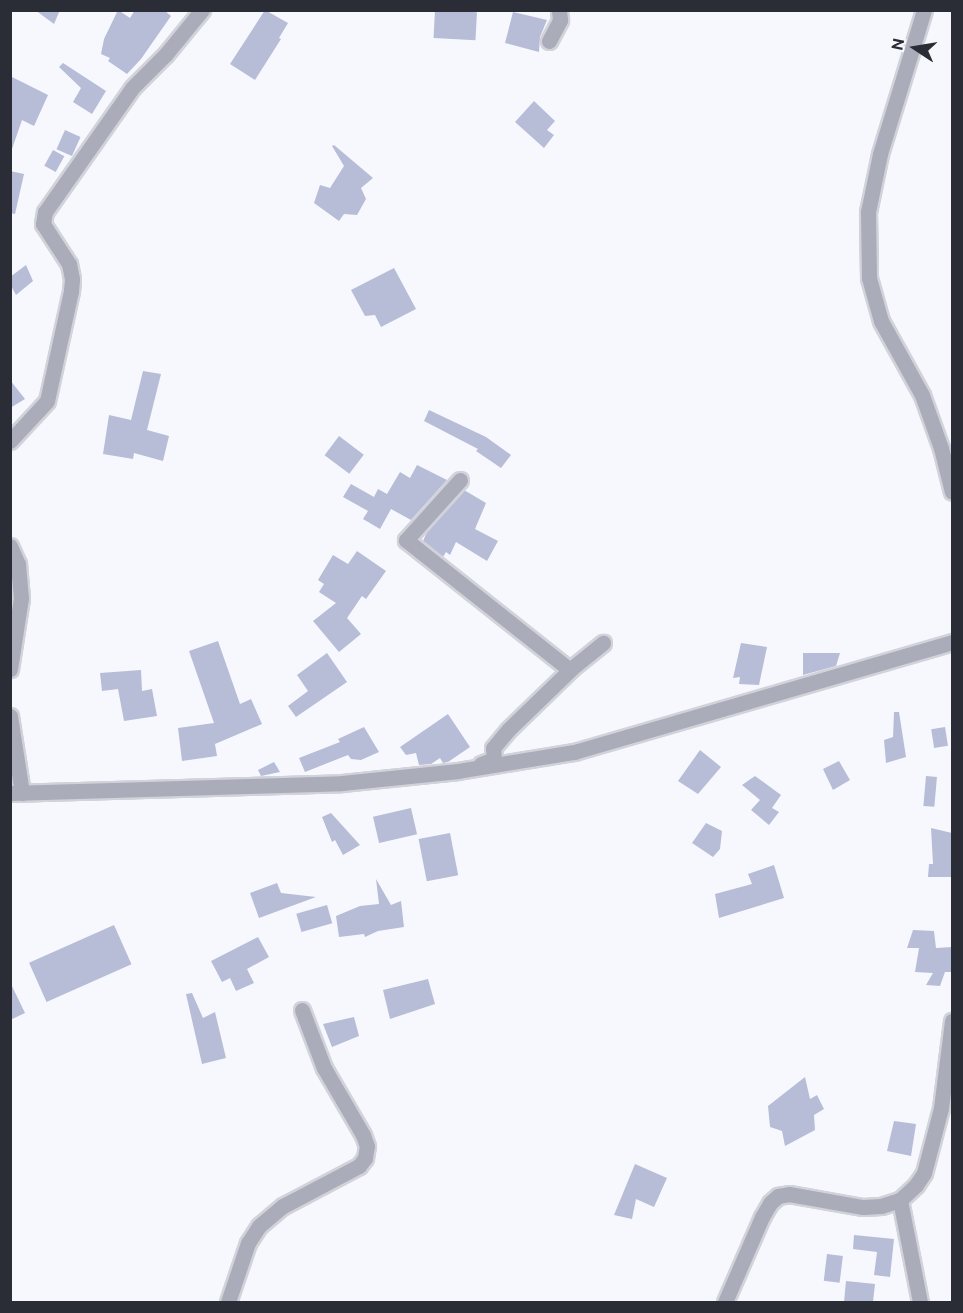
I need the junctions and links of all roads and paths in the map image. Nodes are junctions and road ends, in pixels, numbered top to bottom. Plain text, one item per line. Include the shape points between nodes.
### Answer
1 (202, 10) edge
2 (559, 10) edge
3 (924, 10) edge
4 (549, 41) dead end
5 (10, 441) edge
6 (460, 480) dead end
7 (952, 492) edge
8 (10, 546) edge
9 (952, 642) edge
10 (603, 643) dead end
11 (10, 669) edge
12 (570, 670) junction
13 (10, 716) edge
14 (458, 771) junction
15 (16, 793) edge
16 (302, 1010) dead end
17 (952, 1021) edge
18 (900, 1200) junction
19 (228, 1302) edge
20 (725, 1302) edge
21 (920, 1302) edge

1 - 5 street via 132,88 45,212 44,224 69,264 71,291 46,401
2 - 4 street via 560,20
3 - 7 street via 880,154 868,213 869,278 881,321 922,395
6 - 12 street via 406,540
8 - 11 street via 18,564 21,598
9 - 14 street via 574,752
10 - 12 street
12 - 14 street via 508,730 493,748 495,759
13 - 15 street
14 - 15 street via 342,783
16 - 19 street via 324,1068 363,1135 367,1146 365,1158 359,1166 283,1206 259,1226 248,1243
17 - 18 street via 941,1108 924,1173
18 - 20 street via 863,1207 789,1194 778,1196 762,1217
18 - 21 street

